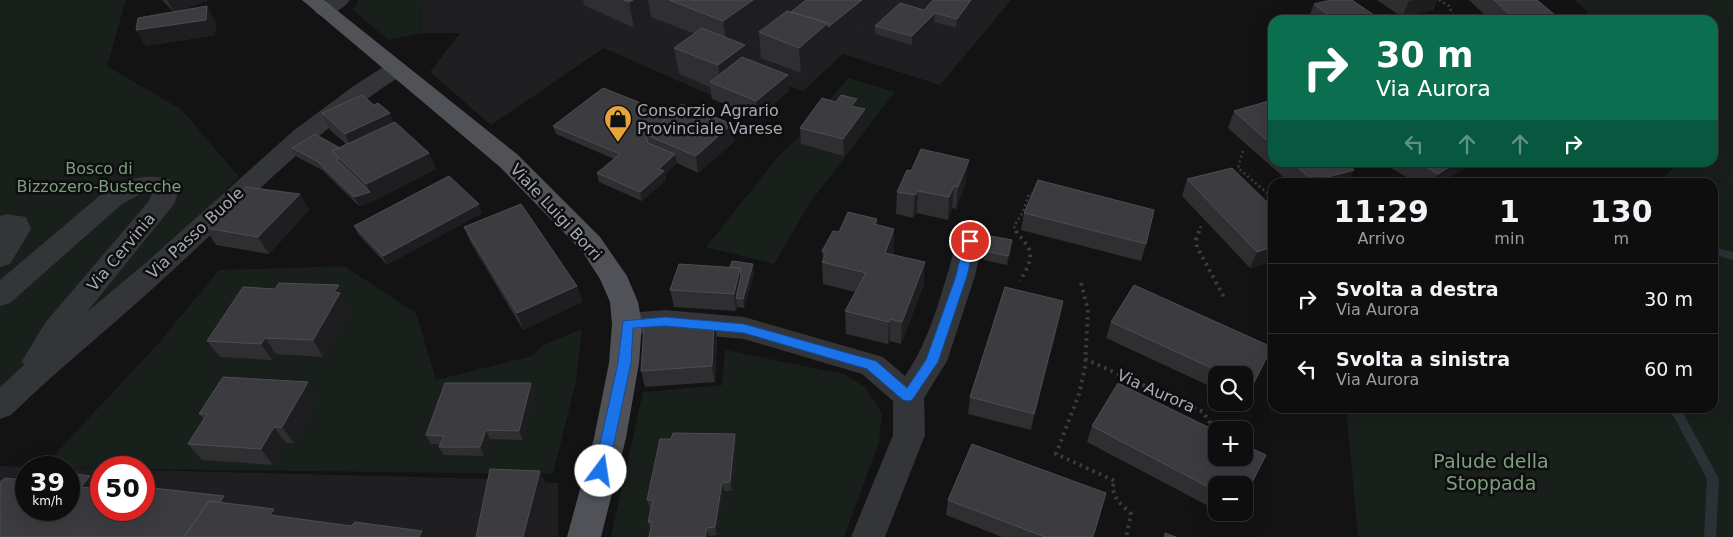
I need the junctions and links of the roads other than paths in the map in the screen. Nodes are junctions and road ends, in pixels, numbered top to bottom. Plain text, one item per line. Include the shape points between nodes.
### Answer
1 (325, 3) edge
2 (396, 69) junction
3 (0, 226) edge
4 (970, 241) dead end
5 (0, 257) edge
6 (0, 296) edge
7 (627, 324) junction
8 (23, 384) junction
9 (908, 396) junction
10 (0, 406) edge
11 (584, 537) edge
12 (868, 537) edge

1 - 2 main road, Viale Luigi Borri
2 - 7 main road, Viale Luigi Borri via 509,161 591,244 614,276 624,302
2 - 8 street, Via Passo Buole via 364,87 273,161 159,267
3 - 5 street via 17,222 18,230
4 - 9 street via 932,362
6 - 8 street, Via Cervinia via 113,198 129,188 147,183 160,185 165,193 161,204 55,331
7 - 9 street via 665,321 744,328 872,365
7 - 11 main road, Viale Luigi Borri via 624,363 610,438
8 - 10 street, Via Passo Buole
9 - 12 street via 909,435

